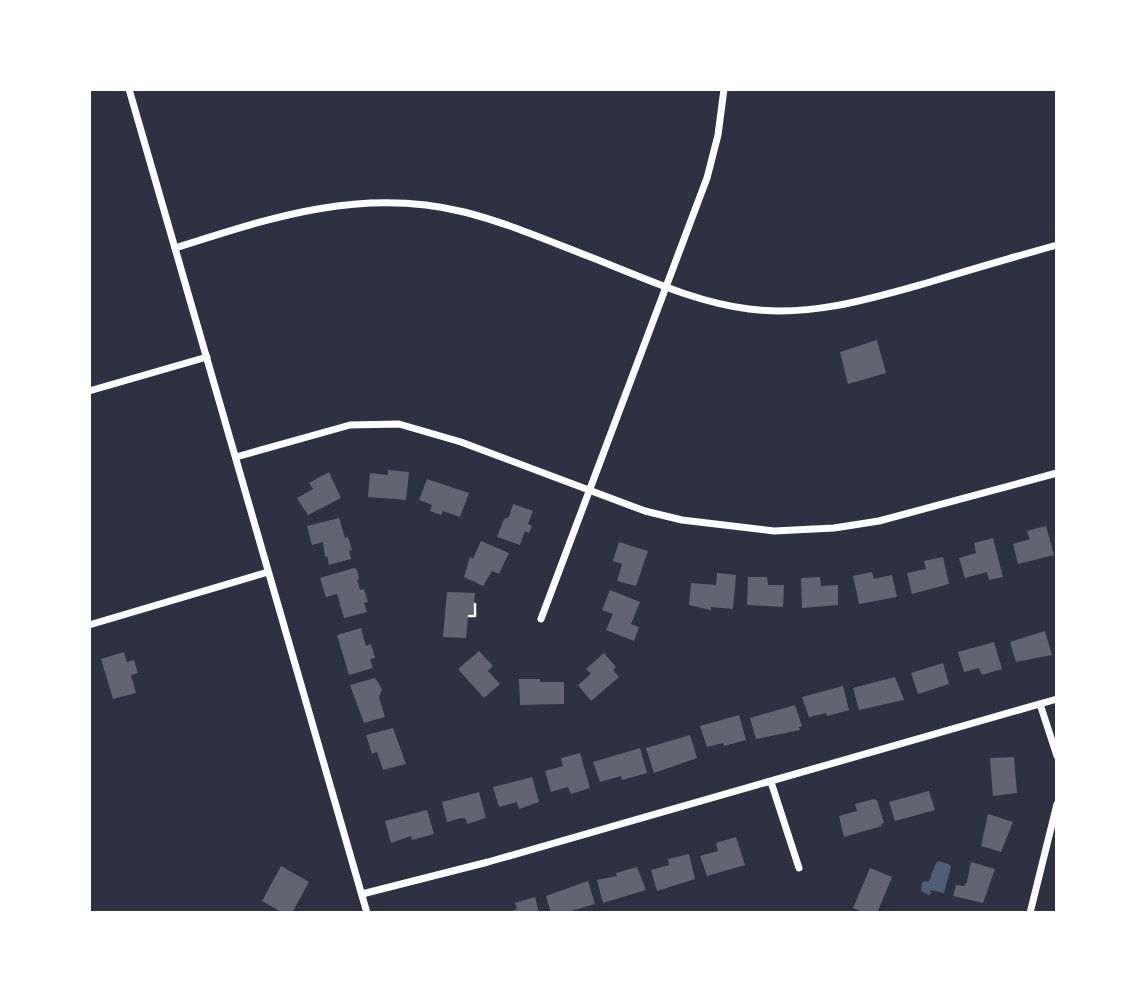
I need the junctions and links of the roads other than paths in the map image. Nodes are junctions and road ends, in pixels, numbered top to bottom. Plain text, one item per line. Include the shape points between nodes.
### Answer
1 (129, 89) edge
2 (724, 89) edge
3 (1057, 245) edge
4 (175, 248) junction
5 (666, 286) junction
6 (207, 357) junction
7 (89, 391) edge
8 (236, 457) junction
9 (1057, 473) edge
10 (587, 491) junction
11 (268, 572) junction
12 (541, 619) dead end
13 (89, 625) edge
14 (1057, 699) edge
15 (1040, 704) junction
16 (1057, 755) edge
17 (771, 782) junction
18 (1057, 804) edge
19 (799, 868) dead end
20 (362, 894) junction
21 (368, 913) edge
22 (1030, 913) edge

1 - 4 street
2 - 5 street via 707,178
3 - 5 street via 830,308 749,309 717,304
4 - 5 street via 300,211 384,202 465,212
4 - 6 street
5 - 10 street
6 - 7 street
6 - 8 street
8 - 10 street via 350,425 399,424 461,442
8 - 11 street
9 - 10 street via 879,521 796,530 682,520
10 - 12 street
11 - 13 street
11 - 20 street
14 - 15 street
15 - 16 street
15 - 17 street
17 - 19 street
17 - 20 street
18 - 22 street
20 - 21 street

